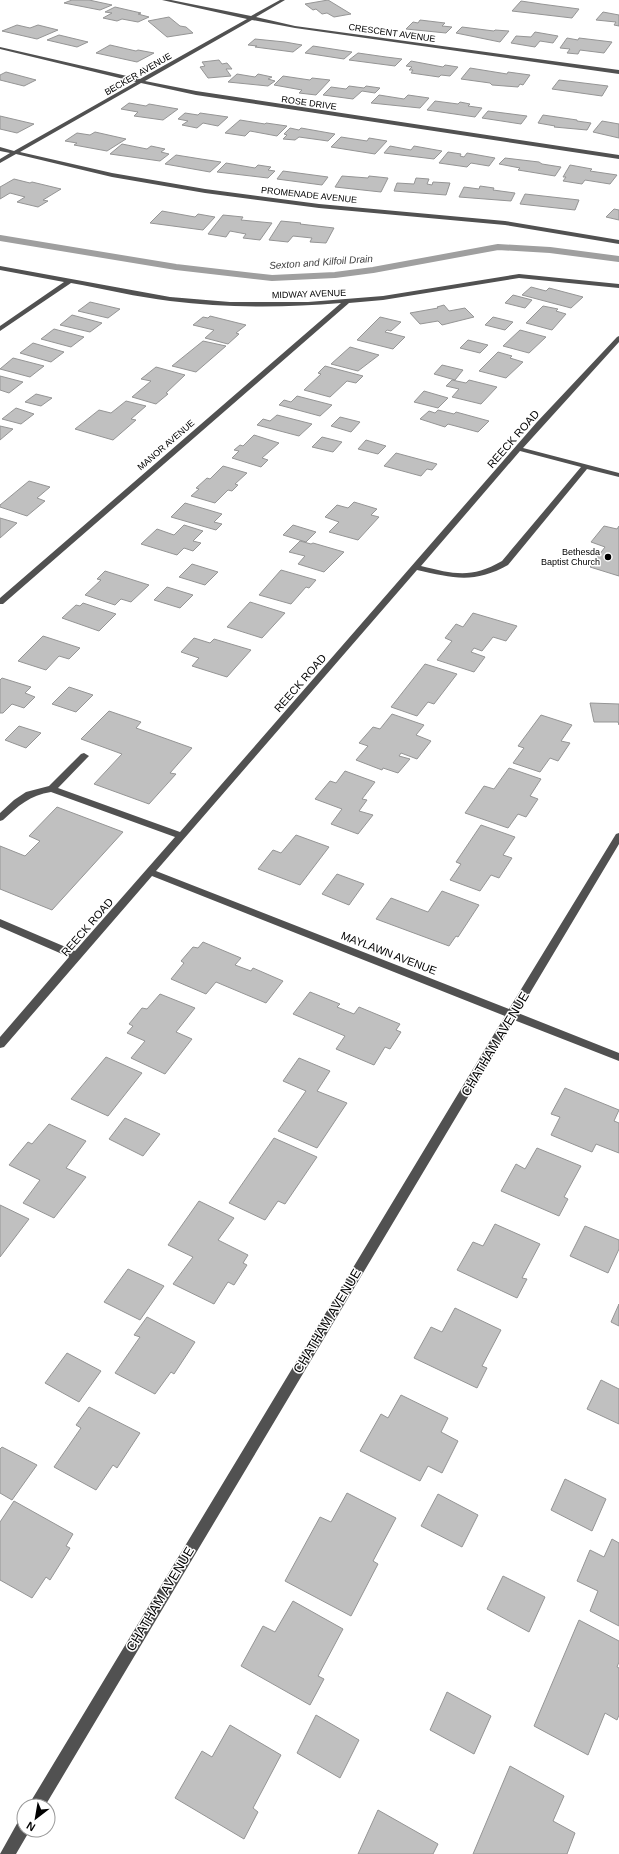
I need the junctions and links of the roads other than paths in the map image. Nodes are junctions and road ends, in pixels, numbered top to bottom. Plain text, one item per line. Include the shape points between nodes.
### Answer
1 (164, 0) edge
2 (283, 0) edge
3 (250, 18) junction
4 (0, 48) edge
5 (619, 72) edge
6 (140, 82) junction
7 (0, 149) edge
8 (15, 153) junction
9 (619, 157) edge
10 (0, 161) edge
11 (619, 242) edge
12 (0, 268) edge
13 (71, 280) junction
14 (619, 286) edge
15 (346, 302) junction
16 (0, 329) edge
17 (619, 338) edge
18 (519, 449) junction
19 (586, 466) junction
20 (619, 474) edge
21 (416, 567) junction
22 (0, 602) edge
23 (84, 756) dead end
24 (52, 789) junction
25 (0, 818) edge
26 (182, 836) junction
27 (619, 836) edge
28 (150, 872) junction
29 (0, 923) edge
30 (76, 956) junction
31 (512, 1014) junction
32 (0, 1044) edge
33 (619, 1057) edge
34 (41, 1798) edge
35 (16, 1838) edge
36 (7, 1854) edge

1 - 3 street, CRESCENT AVENUE
2 - 3 street, BECKER AVENUE
3 - 5 street, CRESCENT AVENUE via 353,36
3 - 6 street, BECKER AVENUE
4 - 6 street, ROSE DRIVE
6 - 8 street, BECKER AVENUE
6 - 9 street, ROSE DRIVE via 251,102
7 - 8 street, PROMENADE AVENUE
8 - 10 street, BECKER AVENUE
8 - 11 street, PROMENADE AVENUE via 212,192 319,206 506,223
12 - 13 street, MIDWAY AVENUE
13 - 15 street, MIDWAY AVENUE via 203,303 264,305
13 - 16 street
14 - 15 street, MIDWAY AVENUE via 519,276
15 - 22 street, MANOR AVENUE
17 - 18 street, REECK ROAD
18 - 19 street
18 - 21 street, REECK ROAD
19 - 20 street
19 - 21 street via 505,563 492,572 463,577
21 - 26 street, REECK ROAD
23 - 24 street
24 - 25 street via 40,790 22,797
24 - 26 street
26 - 28 street, REECK ROAD
27 - 31 street, CHATHAM AVENUE
28 - 30 street, REECK ROAD
28 - 31 street, MAYLAWN AVENUE
29 - 30 street
30 - 32 street, REECK ROAD
31 - 33 street, MAYLAWN AVENUE
31 - 34 street, CHATHAM AVENUE
35 - 36 street

